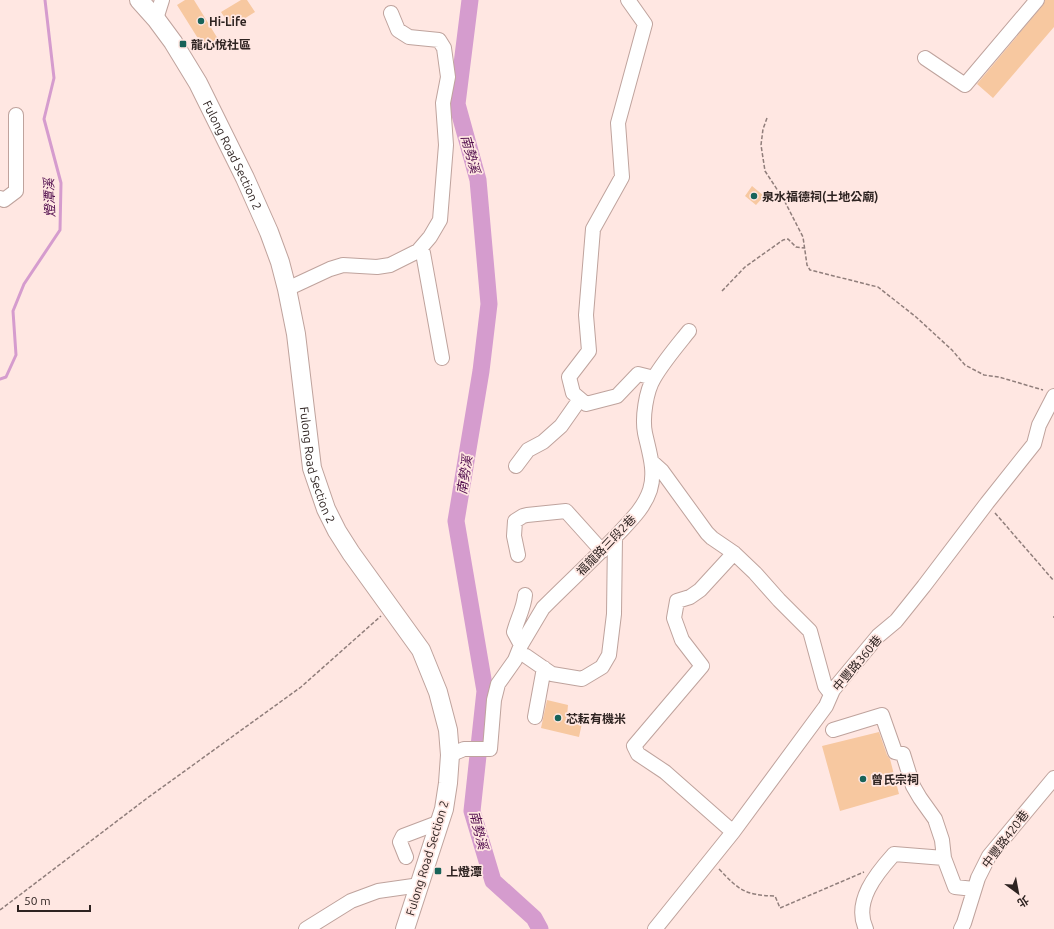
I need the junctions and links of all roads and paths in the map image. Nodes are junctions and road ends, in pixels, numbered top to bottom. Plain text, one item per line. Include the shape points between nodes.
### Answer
1 (139, 0) edge
2 (162, 0) edge
3 (628, 0) edge
4 (1037, 0) edge
5 (391, 13) dead end
6 (156, 19) junction
7 (925, 58) dead end
8 (16, 115) dead end
9 (767, 118) dead end
10 (0, 198) edge
11 (805, 248) junction
12 (418, 251) junction
13 (287, 289) junction
14 (722, 291) dead end
15 (689, 331) dead end
16 (442, 358) dead end
17 (654, 378) junction
18 (1049, 393) edge
19 (580, 399) junction
20 (652, 462) junction
21 (516, 466) dead end
22 (987, 503) junction
23 (615, 537) junction
24 (602, 551) junction
25 (734, 553) junction
26 (518, 555) dead end
27 (1054, 581) edge
28 (525, 595) dead end
29 (391, 607) junction
30 (524, 650) junction
31 (544, 668) junction
32 (833, 690) junction
33 (535, 716) dead end
34 (833, 730) dead end
35 (457, 752) junction
36 (1054, 778) edge
37 (440, 822) junction
38 (733, 832) junction
39 (406, 857) dead end
40 (944, 858) junction
41 (710, 860) junction
42 (865, 871) dead end
43 (420, 885) junction
44 (974, 889) junction
45 (0, 910) edge
46 (306, 929) edge
47 (405, 929) edge
48 (655, 929) edge
49 (866, 929) edge
50 (961, 929) edge

1 - 6 main road, Fulong Road Section 2
2 - 6 street
3 - 19 street via 645,24 618,123 622,177 593,229 586,315 589,351 569,377 573,393
4 - 7 street via 965,85
5 - 12 street via 398,30 409,37 439,40 444,48 448,77 443,103 446,145 440,220
6 - 13 main road, Fulong Road Section 2 via 198,83 236,159 269,232
8 - 10 street via 16,191 4,200
9 - 11 path via 761,144 765,171 784,200 803,237
11 - 14 path via 796,247 788,239 783,240 745,267
11 - 18 path via 810,270 878,287 916,317 965,365 984,375 999,377
12 - 13 street via 390,265 377,268 343,265
12 - 16 street via 423,253
13 - 29 main road, Fulong Road Section 2 via 296,334 312,468 318,489 337,531
15 - 17 street, 福龍路三段2巷
17 - 19 street via 638,374 617,396 586,404
17 - 20 street, 福龍路三段2巷 via 645,413 645,432
18 - 22 street, 中豐路360巷 via 1034,444
19 - 21 street via 560,426 543,442 528,450
20 - 23 street, 福龍路三段2巷 via 651,489 646,500 641,510
20 - 25 street via 662,471 707,533
22 - 27 path
22 - 32 street, 中豐路360巷 via 896,621 878,636
23 - 24 street, 福龍路三段2巷
23 - 31 street via 614,614 609,655 602,667 582,679 552,674
24 - 26 street via 566,511 527,515 515,521 514,536
24 - 30 street, 福龍路三段2巷 via 543,608
25 - 32 street via 810,631 825,686 828,690
25 - 38 street via 700,590 677,601 674,618 682,640 702,666 634,746 638,754 664,772
28 - 30 street via 514,632
29 - 35 main road, Fulong Road Section 2 via 421,650 438,692
29 - 45 path via 301,687 146,799
30 - 31 street
30 - 35 street, 福龍路三段2巷 via 498,684 494,700 490,749
31 - 33 street
32 - 38 street, 中豐路360巷 via 826,706
34 - 40 street via 882,715 895,752 903,754 913,786 936,819
35 - 37 main road, Fulong Road Section 2
36 - 44 street, 中豐路420巷 via 993,851
37 - 39 street via 403,836 400,842
37 - 43 main road, Fulong Road Section 2
38 - 41 street, 中豐路360巷
40 - 44 street via 955,887
40 - 49 street via 894,854 867,889 862,903 862,921
41 - 42 path via 736,887 747,893 775,896 780,908
41 - 48 street, 中豐路360巷
43 - 46 street via 378,891 351,901
43 - 47 main road, Fulong Road Section 2
44 - 50 street, 中豐路420巷

